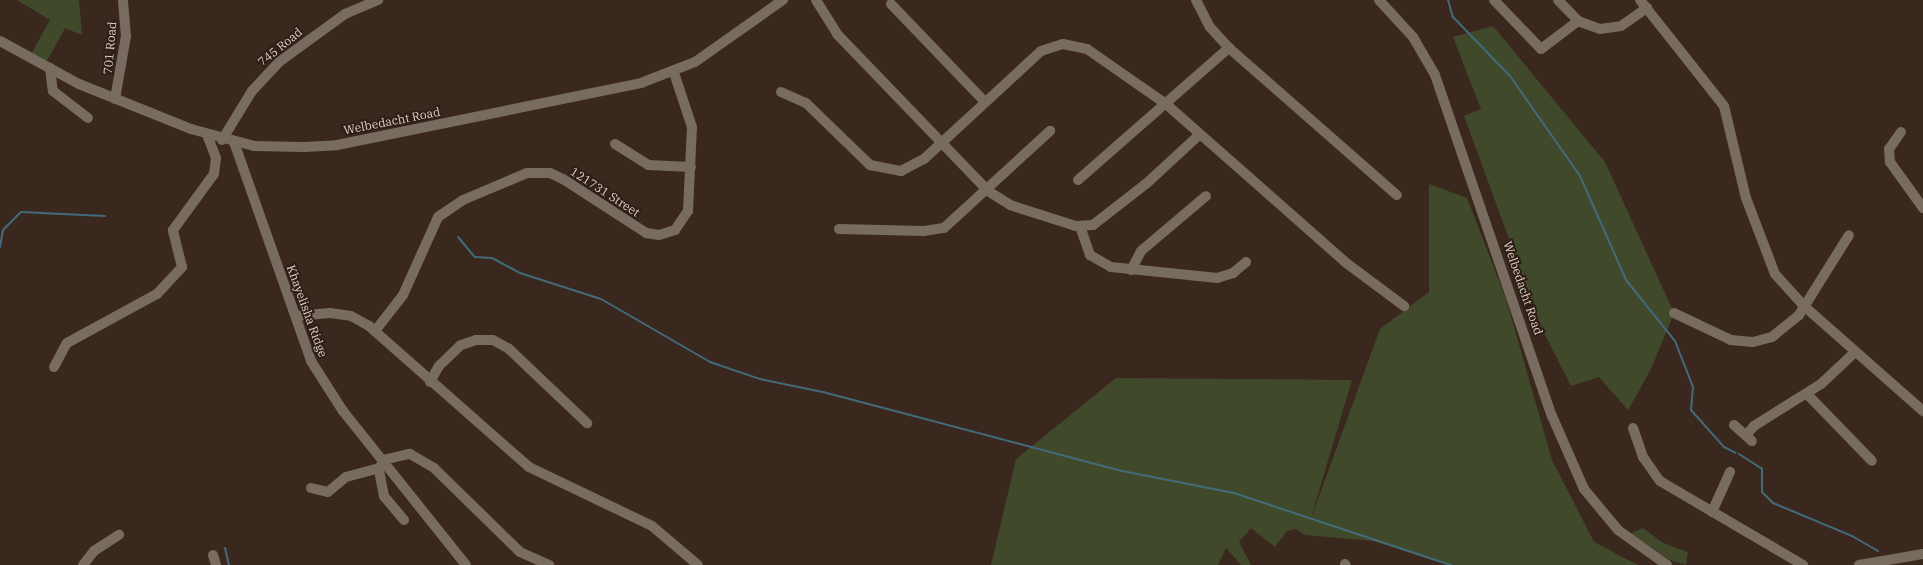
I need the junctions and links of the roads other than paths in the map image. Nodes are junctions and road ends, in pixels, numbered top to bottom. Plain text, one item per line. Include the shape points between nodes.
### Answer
1 (123, 0) edge
2 (378, 0) edge
3 (783, 0) edge
4 (816, 0) edge
5 (1196, 0) edge
6 (1379, 0) edge
7 (1494, 0) edge
8 (1558, 0) edge
9 (890, 4) dead end
10 (1643, 4) edge
11 (1578, 21) junction
12 (0, 41) edge
13 (1229, 48) junction
14 (50, 68) junction
15 (674, 73) junction
16 (781, 92) dead end
17 (115, 99) junction
18 (985, 102) junction
19 (1166, 104) junction
20 (88, 118) dead end
21 (1050, 132) dead end
22 (1901, 132) dead end
23 (207, 135) junction
24 (1199, 136) junction
25 (222, 140) junction
26 (234, 142) junction
27 (942, 143) junction
28 (615, 144) dead end
29 (691, 167) junction
30 (1078, 180) dead end
31 (988, 191) junction
32 (1397, 195) dead end
33 (1206, 196) dead end
34 (1923, 208) edge
35 (1080, 226) junction
36 (839, 228) dead end
37 (1848, 235) dead end
38 (1246, 262) dead end
39 (1131, 270) junction
40 (1404, 306) dead end
41 (1804, 306) junction
42 (1674, 314) dead end
43 (296, 316) junction
44 (375, 331) junction
45 (1855, 352) junction
46 (54, 367) dead end
47 (430, 382) junction
48 (1807, 394) junction
49 (1923, 411) edge
50 (587, 423) dead end
51 (1734, 425) dead end
52 (1633, 428) dead end
53 (1872, 460) dead end
54 (382, 464) junction
55 (1730, 472) dead end
56 (311, 488) dead end
57 (1712, 512) junction
58 (404, 520) dead end
59 (119, 536) dead end
60 (1923, 554) edge
61 (83, 565) edge
62 (466, 565) edge
63 (548, 565) edge
64 (698, 565) edge
65 (1667, 565) edge
66 (1803, 565) edge
67 (1859, 565) edge

1 - 17 street, 701 Road via 126,36
2 - 25 street, 745 Road via 345,14 279,62 252,91
3 - 15 street, Welbedacht Road
4 - 27 street via 830,26
5 - 13 street via 1210,27
6 - 65 street, Welbedacht Road via 1404,24 1435,75 1552,416 1584,489 1618,530
7 - 11 street via 1541,49
8 - 11 street
9 - 18 street
10 - 11 street via 1614,28 1595,28
10 - 41 street via 1724,106 1762,250 1779,280
12 - 14 street, Welbedacht Road
13 - 19 street
13 - 32 street
14 - 17 street, Welbedacht Road
14 - 20 street via 53,91
15 - 26 street, Welbedacht Road via 624,87 338,144 270,147
15 - 29 street, 121731 Street via 692,118
16 - 27 street via 806,103 856,153 878,169 895,172 910,168
17 - 23 street, Welbedacht Road
18 - 19 street via 1036,54 1069,44 1097,55
18 - 27 street
19 - 24 street
19 - 30 street
21 - 31 street
22 - 34 street via 1889,149 1890,162
23 - 25 street, Welbedacht Road
23 - 46 street via 216,158 214,174 173,230 182,267 157,294 67,343
24 - 35 street via 1106,217
24 - 40 street via 1345,262
25 - 26 street, Welbedacht Road
26 - 43 street, Khayelisha Ridge
27 - 31 street
28 - 29 street via 648,164
29 - 44 street, 121731 Street via 686,215 676,230 665,234 652,234 632,225 550,173 527,173 463,200 434,223 404,296
31 - 35 street via 1010,205
31 - 36 street via 938,230
33 - 39 street via 1140,251
35 - 39 street via 1085,249 1094,260
37 - 41 street
38 - 39 street via 1233,273 1217,278
41 - 42 street via 1782,330 1753,342 1722,337
41 - 45 street
43 - 44 street via 321,312 350,316
43 - 54 street, Khayelisha Ridge via 311,361
44 - 47 street
45 - 48 street
45 - 49 street
47 - 50 street via 439,366 461,345 476,340 493,340 509,348
47 - 64 street via 529,467 652,526
48 - 51 street via 1754,426 1749,438
48 - 53 street
52 - 57 street via 1643,457 1656,478
54 - 56 street via 346,477 328,492
54 - 58 street via 384,496
54 - 62 street, Khayelisha Ridge
54 - 63 street via 402,454 418,456 520,552
55 - 57 street
57 - 66 street
59 - 61 street via 94,551
60 - 67 street

